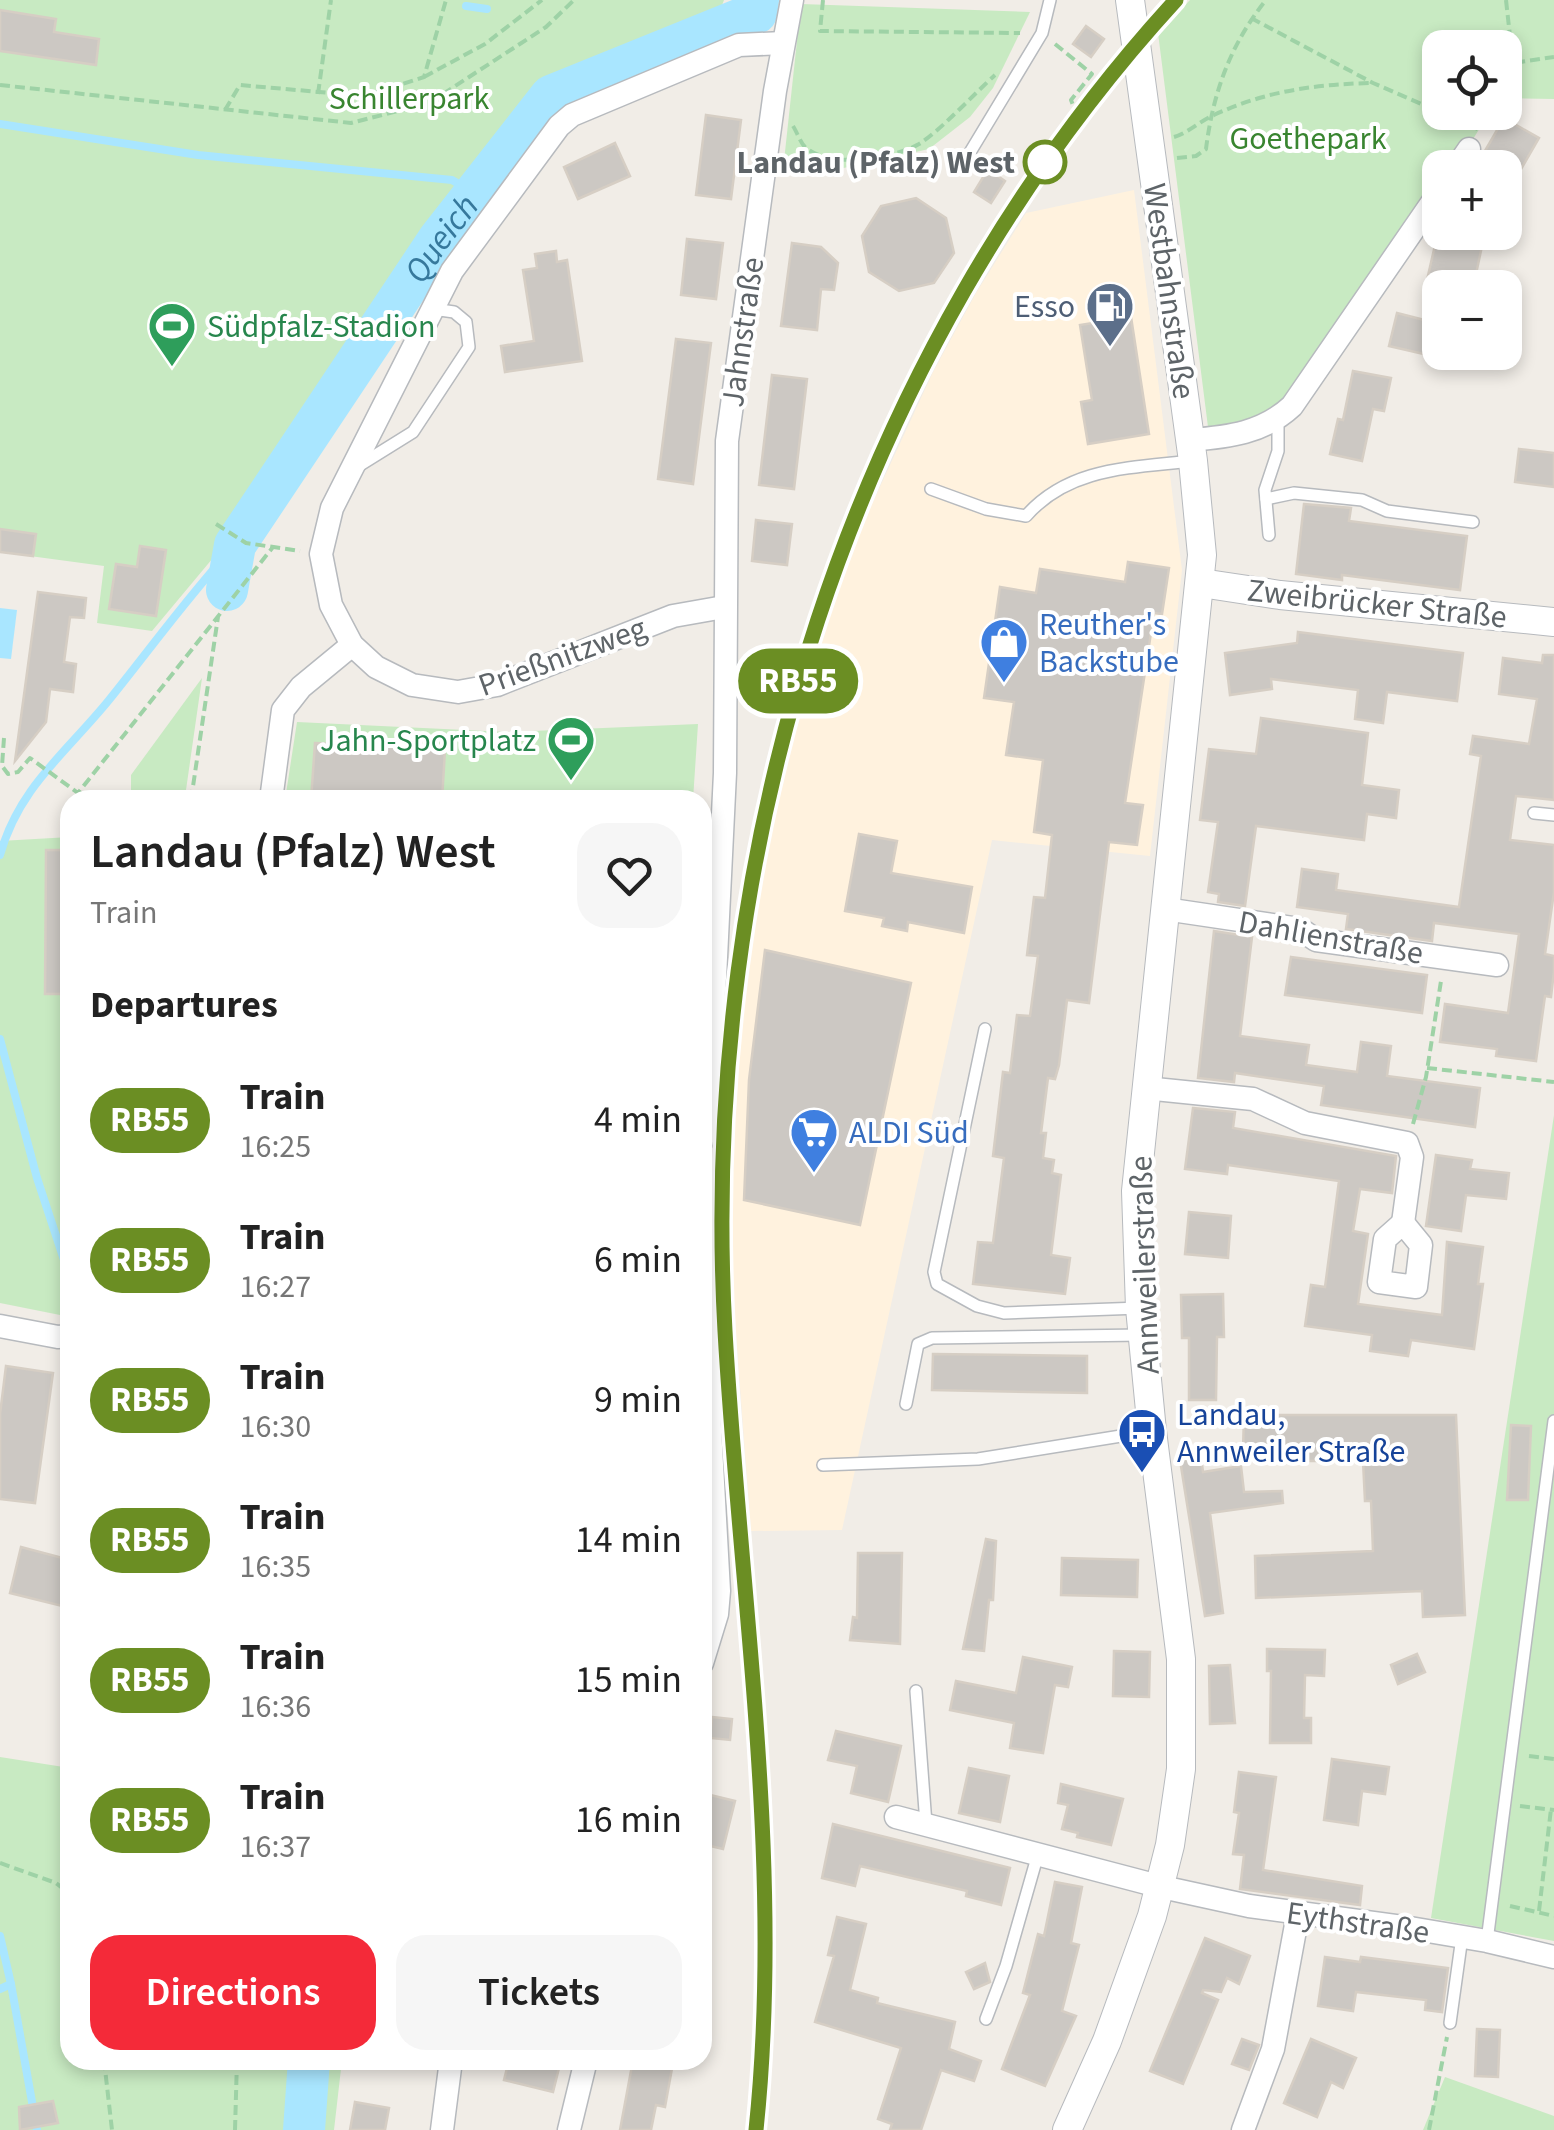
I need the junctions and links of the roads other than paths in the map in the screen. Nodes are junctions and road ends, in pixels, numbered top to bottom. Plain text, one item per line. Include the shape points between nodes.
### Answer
1 (792, 0) edge
2 (1050, 0) edge
3 (1130, 0) edge
4 (783, 43) junction
5 (969, 154) dead end
6 (1422, 217) edge
7 (432, 309) junction
8 (1278, 419) junction
9 (1192, 450) junction
10 (352, 470) junction
11 (930, 489) dead end
12 (1266, 499) junction
13 (1473, 522) dead end
14 (1269, 535) dead end
15 (1201, 584) junction
16 (724, 608) junction
17 (1554, 622) edge
18 (352, 645) junction
19 (272, 790) edge
20 (1534, 813) dead end
21 (1554, 815) edge
22 (1165, 908) junction
23 (1497, 965) dead end
24 (712, 1008) edge
25 (986, 1029) dead end
26 (1145, 1088) junction
27 (1403, 1223) dead end
28 (1142, 1321) junction
29 (0, 1326) edge
30 (60, 1342) edge
31 (906, 1404) dead end
32 (1554, 1421) edge
33 (1152, 1431) junction
34 (712, 1450) edge
35 (823, 1464) dead end
36 (712, 1631) edge
37 (916, 1691) dead end
38 (896, 1817) dead end
39 (926, 1824) junction
40 (1038, 1854) junction
41 (1162, 1887) junction
42 (1298, 1914) junction
43 (1462, 1937) junction
44 (1487, 1941) junction
45 (1554, 1957) edge
46 (986, 2019) dead end
47 (1450, 2023) road end
48 (450, 2070) edge
49 (584, 2070) edge
50 (442, 2130) edge
51 (569, 2130) edge
52 (1067, 2130) edge
53 (1243, 2130) edge

1 - 4 street, Jahnstraße
2 - 5 lane via 1042,33
3 - 9 street, Westbahnstraße
4 - 7 street, Prießnitzweg via 739,45 572,115 476,235
4 - 16 street, Jahnstraße via 727,441
6 - 8 street
7 - 10 street, Prießnitzweg
7 - 10 lane via 454,312 466,322 469,347 413,432
8 - 9 street
8 - 12 lane
9 - 11 lane via 1084,476 1054,490 1026,516
9 - 15 street, Westbahnstraße
10 - 18 street, Prießnitzweg via 332,508 321,554 331,605
12 - 13 lane via 1294,494 1362,500 1388,512
12 - 14 lane
15 - 17 street, Zweibrücker Straße
15 - 22 street, Annweilerstraße
16 - 18 street, Prießnitzweg via 673,616 497,685 458,692 393,677
16 - 24 street, Jahnstraße via 722,875
18 - 19 street via 283,710
20 - 21 lane
22 - 23 street, Dahlienstraße via 1300,929 1316,940
22 - 26 street, Annweilerstraße
25 - 28 lane via 934,1272 937,1284 1004,1313
26 - 27 street via 1253,1099 1304,1123 1408,1143
26 - 28 street, Annweilerstraße via 1136,1191
28 - 31 lane via 932,1338 918,1344
28 - 33 street, Annweilerstraße
29 - 30 street
32 - 44 lane
33 - 35 lane via 978,1459
33 - 41 street, Annweilerstraße via 1182,1685 1179,1786
34 - 36 street via 719,1567
37 - 39 lane
38 - 39 street
39 - 40 street
40 - 41 street
40 - 46 lane
41 - 42 street, Eythstraße
41 - 52 street, Annweilerstraße
42 - 43 street, Eythstraße
42 - 53 street via 1273,2049
43 - 44 street, Eythstraße
43 - 47 lane
44 - 45 street, Eythstraße
48 - 50 street
49 - 51 street

